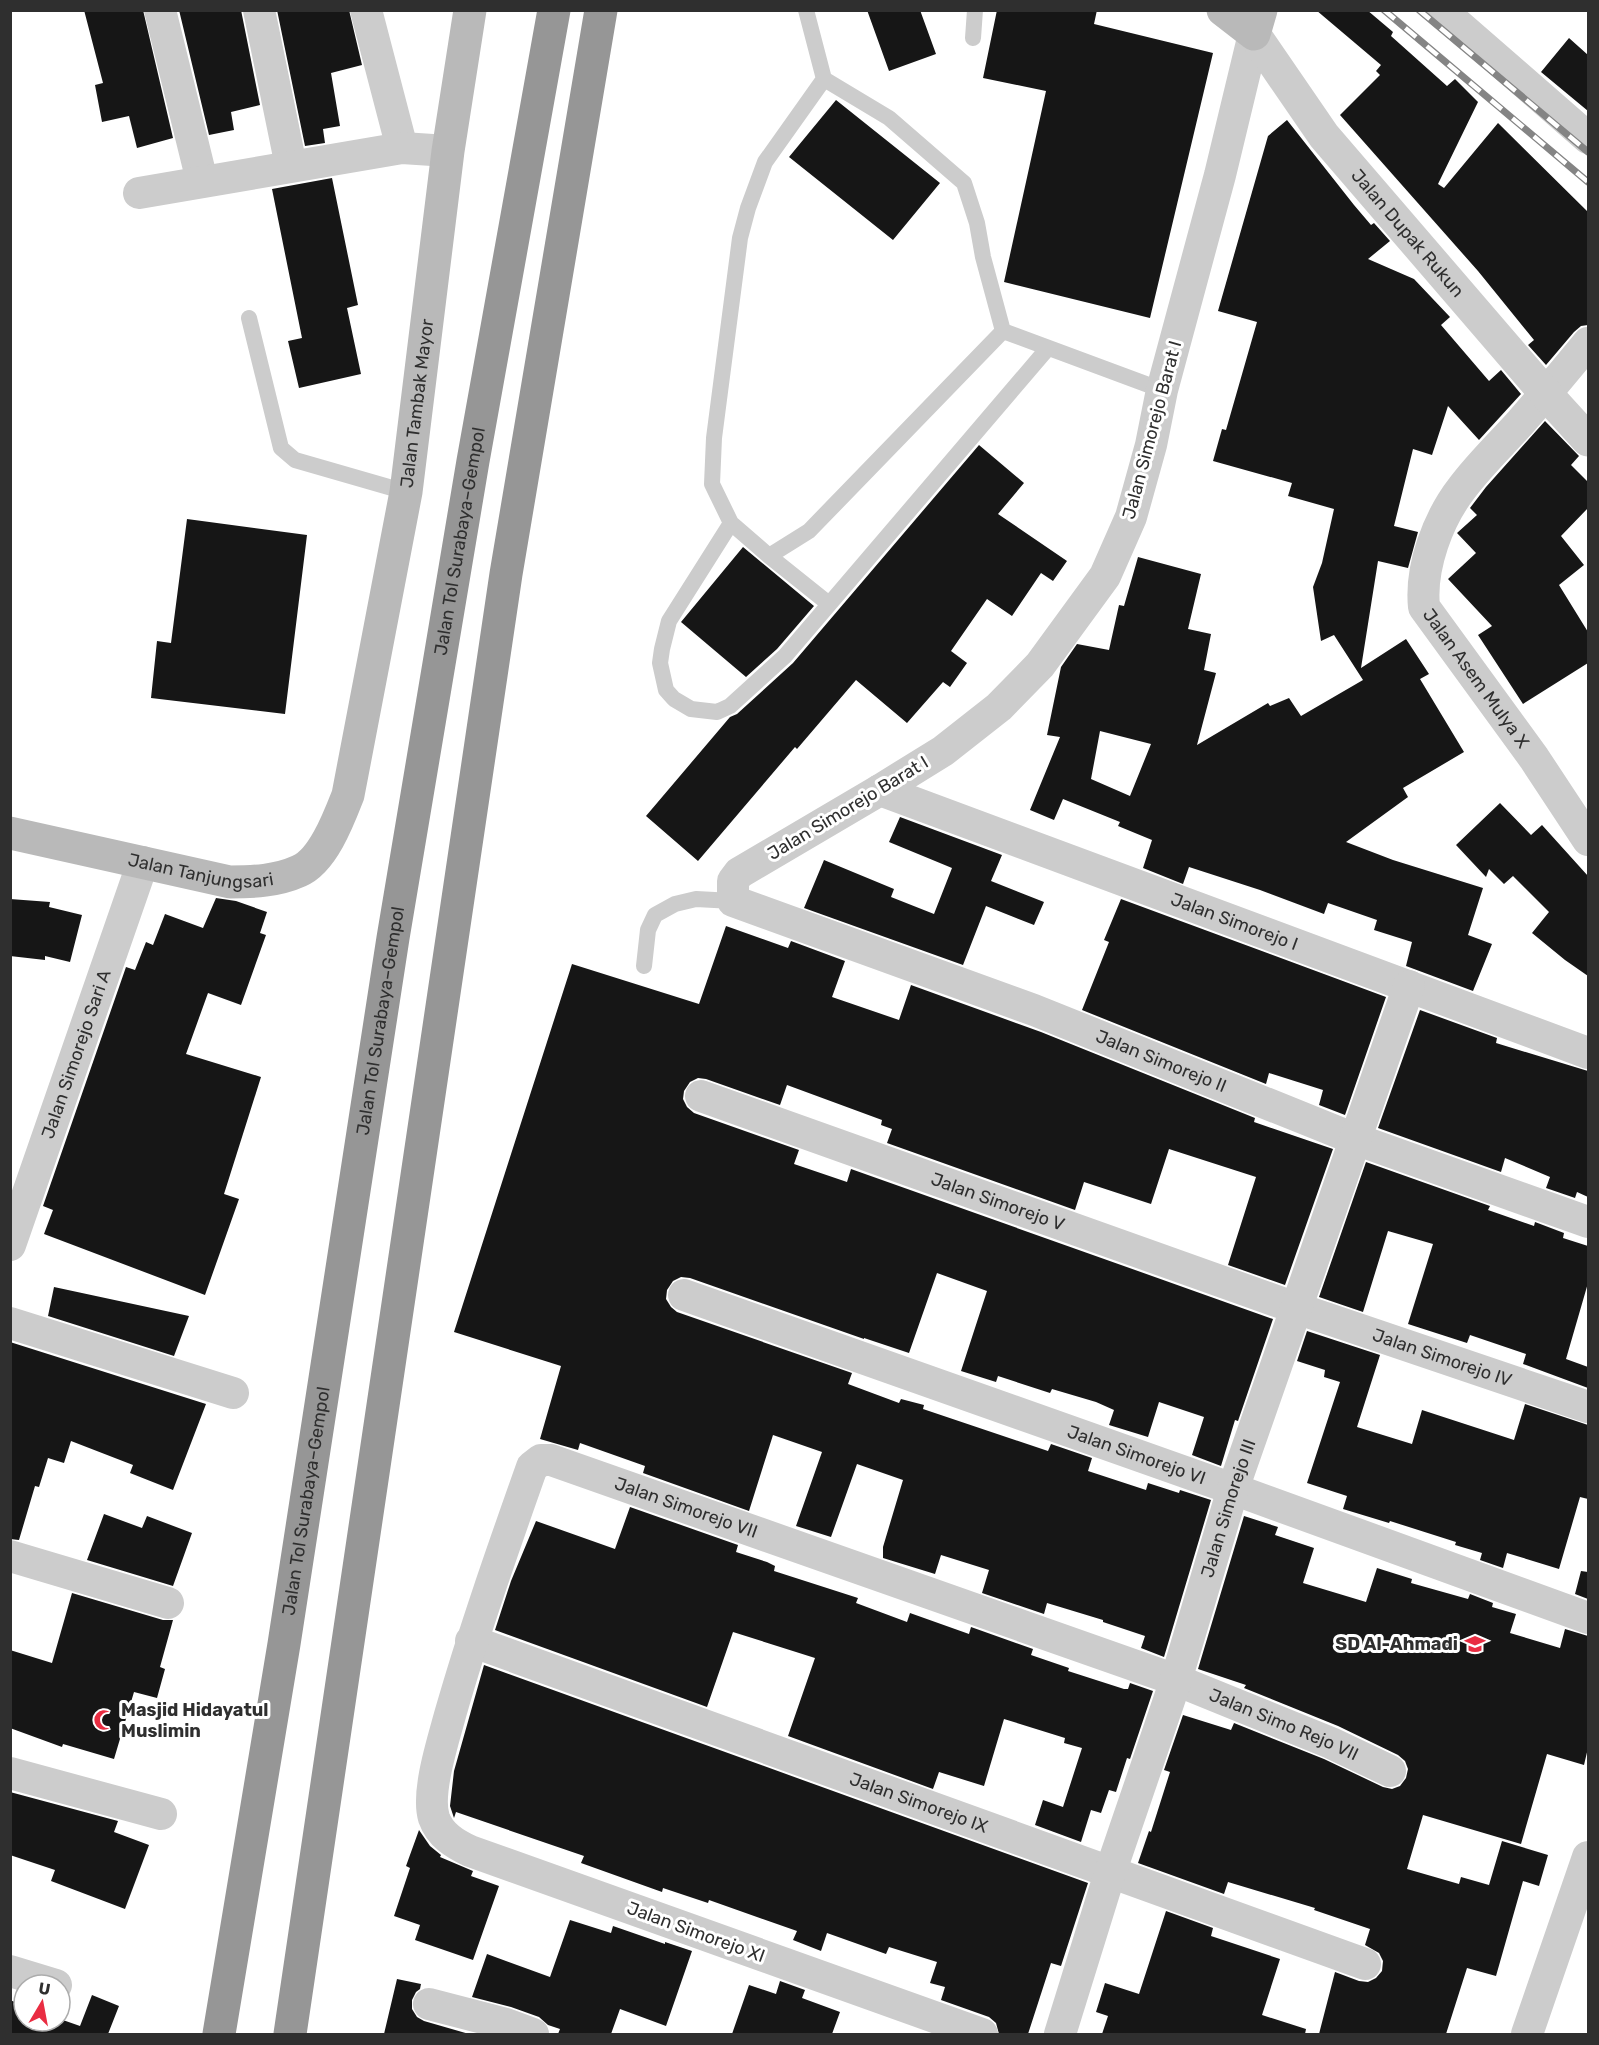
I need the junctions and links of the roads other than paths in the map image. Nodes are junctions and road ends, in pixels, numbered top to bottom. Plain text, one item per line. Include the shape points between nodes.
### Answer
1 (160, 10) edge
2 (260, 10) edge
3 (366, 10) edge
4 (470, 10) edge
5 (554, 10) edge
6 (601, 10) edge
7 (806, 10) edge
8 (975, 10) edge
9 (1223, 10) edge
10 (1441, 10) edge
11 (1258, 22) edge
12 (973, 38) dead end
13 (824, 79) junction
14 (1588, 138) edge
15 (402, 148) junction
16 (448, 151) junction
17 (291, 166) junction
18 (202, 182) junction
19 (139, 193) dead end
20 (249, 318) dead end
21 (1003, 331) junction
22 (1588, 343) edge
23 (1048, 348) junction
24 (1162, 390) junction
25 (1546, 394) junction
26 (1588, 440) edge
27 (406, 492) junction
28 (731, 523) junction
29 (769, 556) junction
30 (829, 604) junction
31 (880, 790) junction
32 (348, 795) joint
33 (10, 832) edge
34 (1588, 840) edge
35 (143, 862) junction
36 (734, 901) junction
37 (644, 966) dead end
38 (1409, 986) junction
39 (1588, 1053) edge
40 (701, 1096) dead end
41 (1355, 1139) junction
42 (1588, 1222) edge
43 (10, 1245) edge
44 (684, 1295) dead end
45 (1296, 1308) junction
46 (10, 1323) edge
47 (233, 1393) dead end
48 (1588, 1407) edge
49 (1233, 1489) junction
50 (10, 1556) edge
51 (168, 1603) dead end
52 (1588, 1618) edge
53 (471, 1641) junction
54 (1176, 1680) junction
55 (1390, 1771) dead end
56 (10, 1773) edge
57 (431, 1806) joint
58 (161, 1814) dead end
59 (1588, 1857) edge
60 (1110, 1873) junction
61 (1580, 1910) edge
62 (1365, 1964) dead end
63 (429, 2004) dead end
64 (219, 2034) edge
65 (290, 2034) edge
66 (533, 2034) edge
67 (982, 2034) edge
68 (1060, 2034) edge
69 (1527, 2034) edge

1 - 18 street
2 - 17 street
3 - 15 street
4 - 16 main road, Jalan Tambak Mayor
5 - 64 highway, Jalan Tol Surabaya–Gempol via 393,938 284,1644
6 - 65 highway via 524,469
7 - 13 lane
8 - 12 lane
9 - 11 main road
10 - 14 street
11 - 24 street, Jalan Simorejo Barat I
11 - 25 street, Jalan Dupak Rukun via 1324,136
13 - 21 lane via 889,118 964,183
13 - 28 lane via 765,162 740,238 714,438 712,484
15 - 16 street
15 - 17 street
16 - 27 main road, Jalan Tambak Mayor
17 - 18 street
18 - 19 street
20 - 27 lane via 282,448 295,460
21 - 23 lane
21 - 29 lane via 809,531
22 - 25 street, Jalan Asem Mulya X
23 - 24 lane
23 - 30 lane
24 - 31 street, Jalan Simorejo Barat I via 1131,517 1105,576 1040,665 999,707 943,751
25 - 26 street, Jalan Dupak Rukun
25 - 34 street, Jalan Asem Mulya X via 1462,488 1443,518 1428,560 1424,607 1534,758
27 - 32 main road, Jalan Tambak Mayor
28 - 29 lane
28 - 30 lane via 669,621 660,663 666,690 674,699 691,709 717,712 730,706 785,656
29 - 30 lane
31 - 36 street, Jalan Simorejo Barat I via 739,873 733,881
31 - 38 street, Jalan Simorejo I
32 - 35 main road, Jalan Tanjungsari via 318,855 300,871 262,881 230,882
33 - 35 main road, Jalan Tanjungsari
35 - 43 street, Jalan Simorejo Sari A
36 - 37 lane via 696,899 655,915 648,930
36 - 41 street, Jalan Simorejo II via 1034,1010
38 - 39 street, Jalan Simorejo I
38 - 41 street, Jalan Simorejo III
40 - 45 street, Jalan Simorejo V
41 - 42 street, Jalan Simorejo II
41 - 45 street, Jalan Simorejo III
44 - 49 street, Jalan Simorejo VI
45 - 48 street, Jalan Simorejo IV
45 - 49 street, Jalan Simorejo III
46 - 47 street
49 - 52 street, Jalan Simorejo VI
49 - 54 street, Jalan Simorejo III
50 - 51 street
53 - 54 street, Jalan Simorejo VII via 532,1467 551,1460
53 - 57 street, Jalan Simorejo VII via 438,1760
53 - 60 street, Jalan Simorejo IX
54 - 55 street, Jalan Simo Rejo VII
54 - 60 street, Jalan Simorejo III
56 - 58 street
57 - 67 street, Jalan Simorejo XI via 443,1833 470,1851
59 - 61 street
60 - 62 street, Jalan Simorejo IX
60 - 68 street, Jalan Simorejo III
61 - 69 street
63 - 66 street

